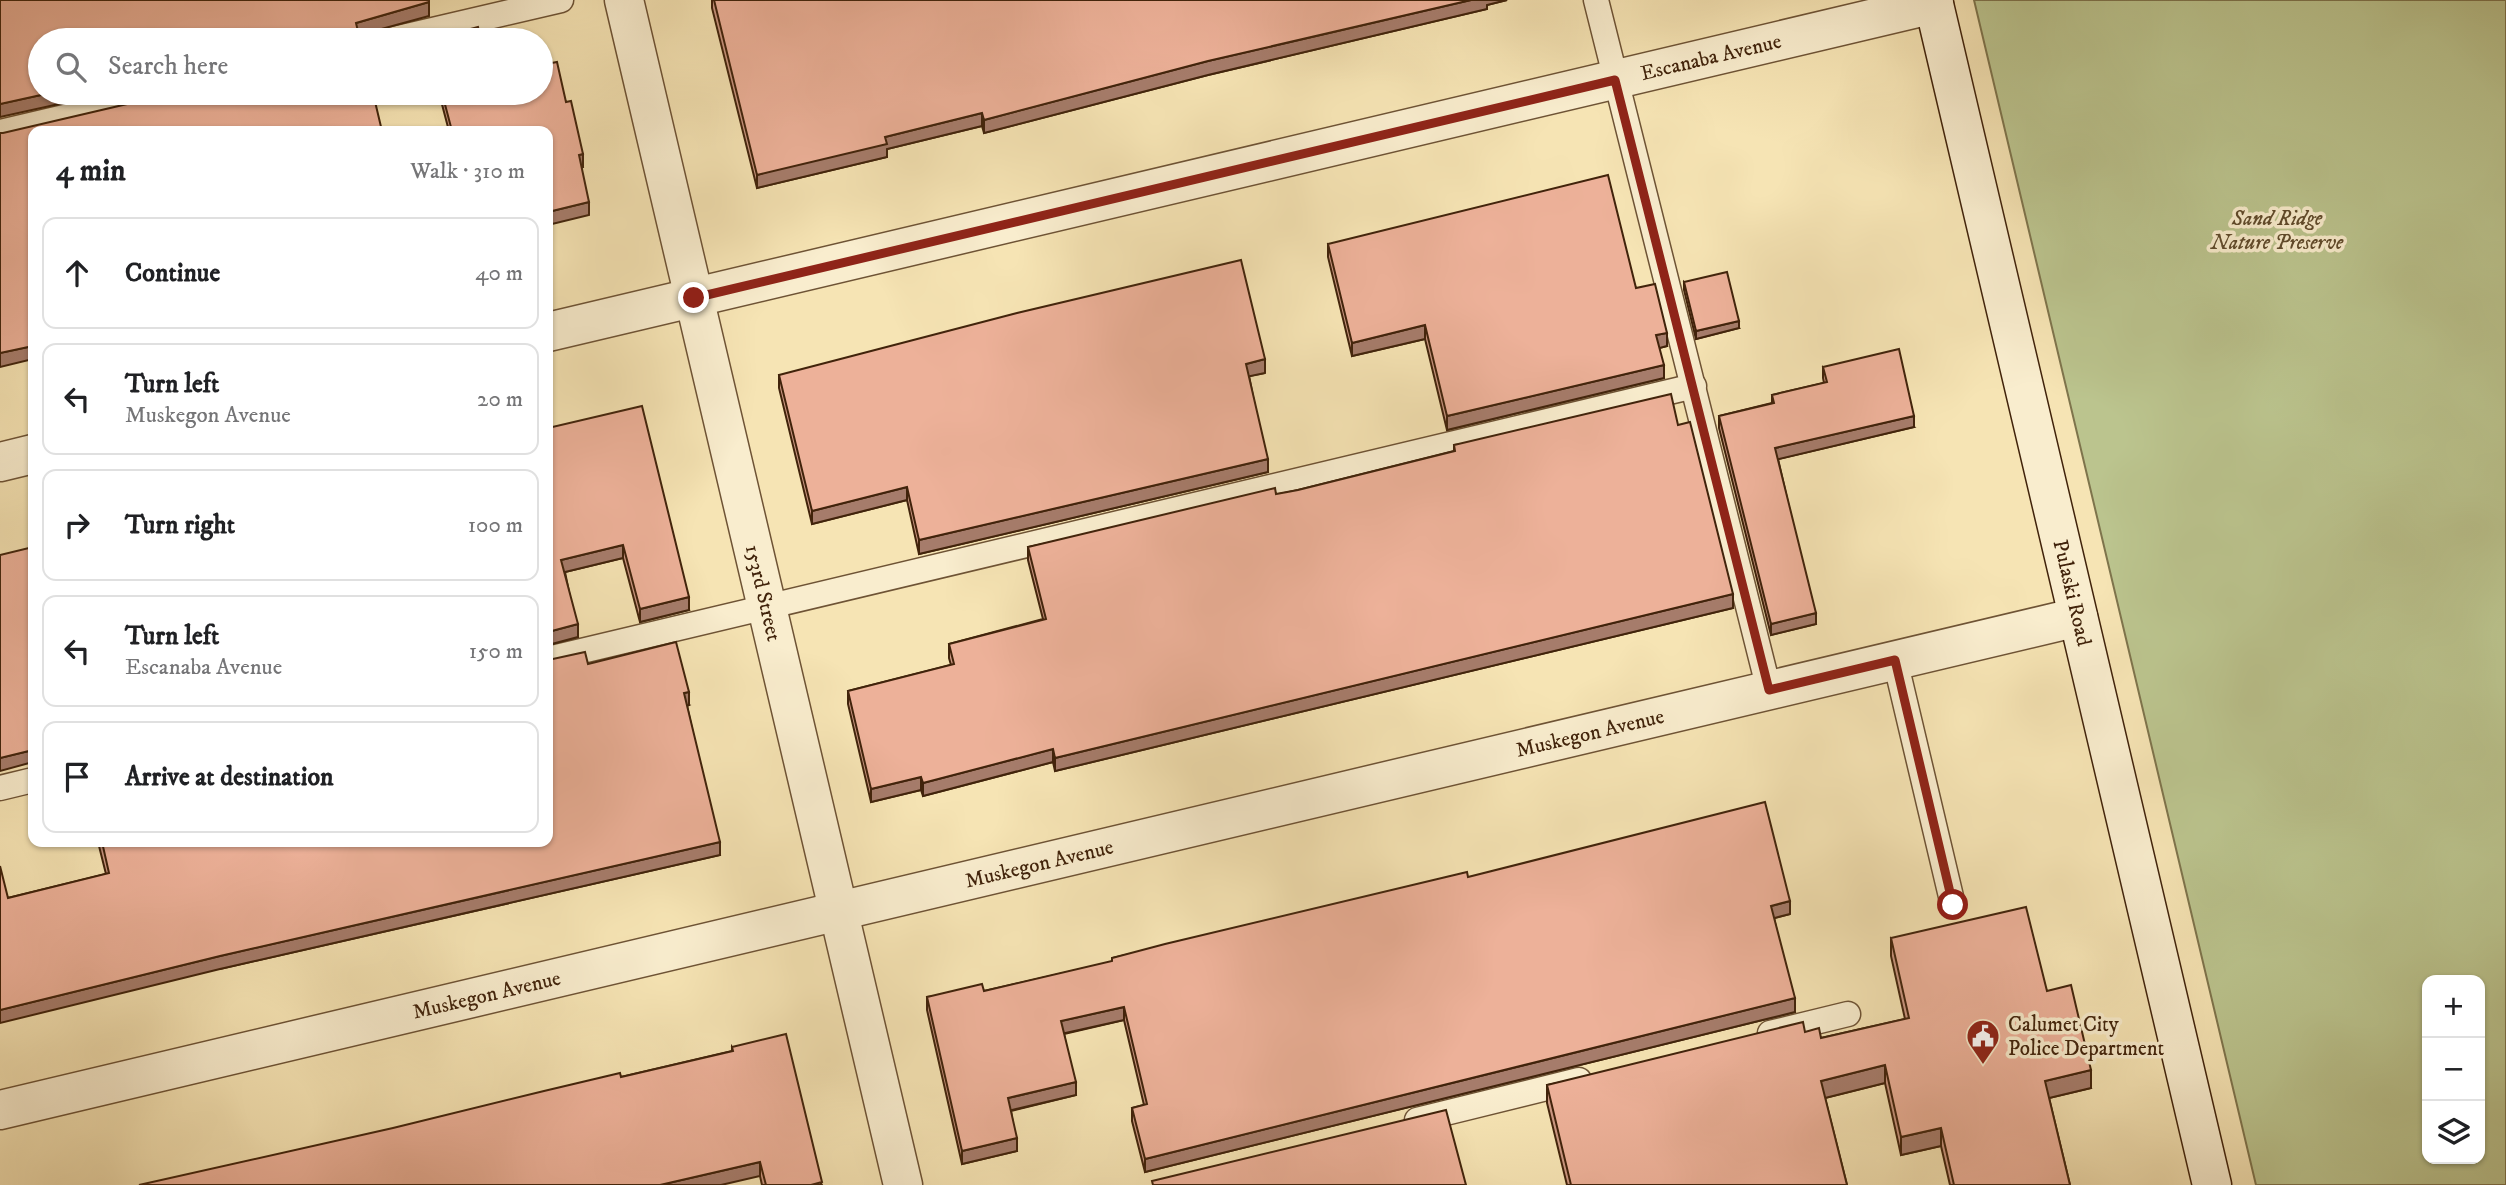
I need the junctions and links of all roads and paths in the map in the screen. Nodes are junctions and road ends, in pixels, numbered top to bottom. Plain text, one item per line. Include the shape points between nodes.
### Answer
1 (561, 0) edge
2 (624, 0) edge
3 (1595, 0) edge
4 (1934, 2) edge
5 (441, 28) edge
6 (1615, 80) junction
7 (116, 105) edge
8 (0, 132) edge
9 (694, 298) junction
10 (553, 331) edge
11 (1693, 386) junction
12 (28, 455) edge
13 (0, 462) edge
14 (767, 607) junction
15 (2078, 617) junction
16 (553, 658) edge
17 (1895, 660) junction
18 (1769, 690) junction
19 (28, 781) edge
20 (0, 788) edge
21 (1953, 905) dead end
22 (839, 911) junction
23 (1848, 1014) dead end
24 (1741, 1040) edge
25 (1607, 1073) edge
26 (0, 1110) edge
27 (1393, 1126) edge
28 (903, 1185) edge
29 (2212, 1185) edge

1 - 5 lane
2 - 9 street, 153rd Street
3 - 6 lane
4 - 6 street, Escanaba Avenue
4 - 15 street, Pulaski Road
6 - 9 street, Escanaba Avenue
6 - 11 lane
7 - 8 lane
9 - 10 street, Escanaba Avenue
9 - 14 street, 153rd Street
11 - 14 lane
11 - 18 lane
12 - 13 street
14 - 16 lane
14 - 22 street, 153rd Street
15 - 17 street, Muskegon Avenue
15 - 29 street, Pulaski Road
17 - 18 street, Muskegon Avenue
17 - 21 lane
18 - 22 street, Muskegon Avenue
19 - 20 lane
22 - 26 street, Muskegon Avenue
22 - 28 street, 153rd Street
23 - 24 lane
25 - 27 lane

